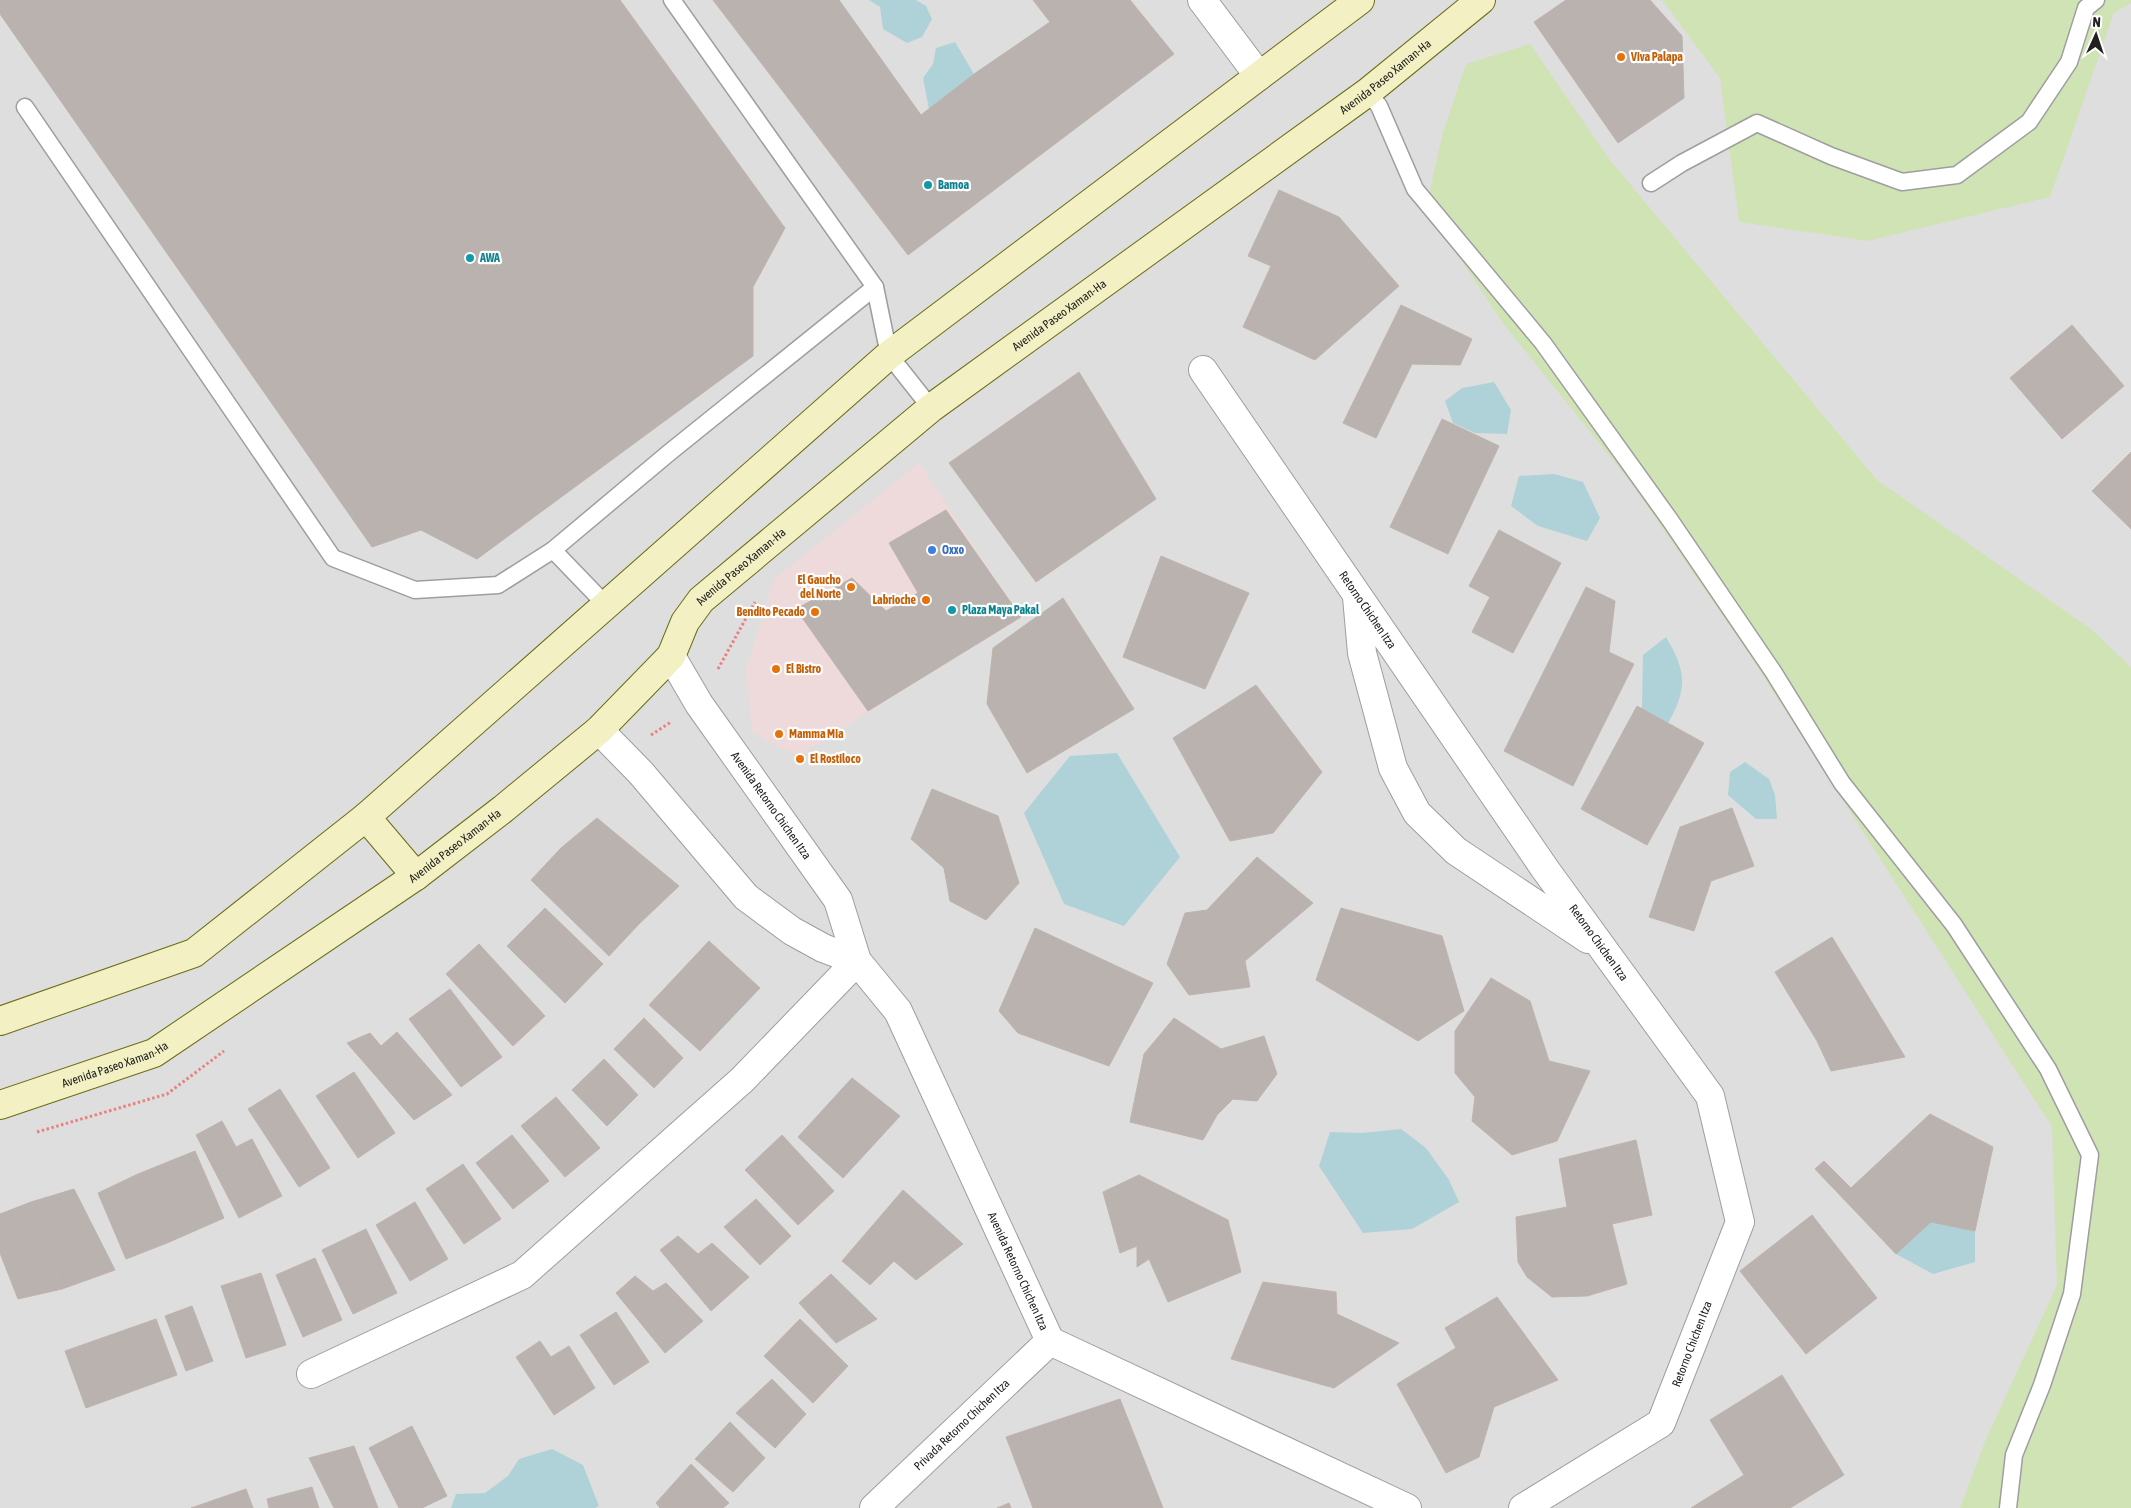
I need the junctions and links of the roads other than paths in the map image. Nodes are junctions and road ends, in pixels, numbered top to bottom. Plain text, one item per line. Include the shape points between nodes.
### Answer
1 (672, 0) edge
2 (1202, 0) edge
3 (1360, 0) edge
4 (1481, 0) edge
5 (2096, 0) edge
6 (1259, 76) junction
7 (1368, 92) junction
8 (25, 107) dead end
9 (1651, 184) dead end
10 (875, 287) junction
11 (889, 355) junction
12 (1203, 370) dead end
13 (931, 408) junction
14 (553, 550) junction
15 (1357, 595) junction
16 (606, 605) junction
17 (671, 656) junction
18 (599, 730) junction
19 (366, 817) junction
20 (416, 876) junction
21 (1602, 948) junction
22 (857, 961) junction
23 (0, 1021) edge
24 (0, 1105) edge
25 (1050, 1341) junction
26 (311, 1374) dead end
27 (874, 1508) edge
28 (1407, 1508) edge
29 (1523, 1508) edge
30 (2008, 1508) edge

1 - 10 lane
2 - 6 street
3 - 6 main road
4 - 7 main road, Avenida Paseo Xaman-Ha
5 - 9 lane via 2086,8 2069,62 2028,122 1957,175 1902,182 1831,156 1757,123 1682,163
6 - 11 main road
7 - 13 main road, Avenida Paseo Xaman-Ha
7 - 30 lane via 1379,106 1416,190 1543,344 1670,520 1774,673 1842,783 1954,925 2048,1069 2090,1155 2072,1294 2042,1385 2014,1455
8 - 14 lane via 333,558 415,590 498,584
10 - 11 lane
10 - 14 lane
11 - 13 lane
11 - 16 main road
12 - 15 street, Retorno Chichen Itza
13 - 17 main road, Avenida Paseo Xaman-Ha via 701,600 685,622
14 - 16 lane
15 - 21 street, Retorno Chichen Itza
15 - 21 street via 1362,653 1393,768 1417,813 1456,851
16 - 19 main road
17 - 18 main road, Avenida Paseo Xaman-Ha
17 - 22 street, Avenida Retorno Chichen Itza via 699,704 838,900
18 - 20 main road, Avenida Paseo Xaman-Ha
18 - 22 street, Avenida Retorno Chichen Itza via 641,773 746,897 792,931
19 - 20 main road
19 - 23 main road via 194,953
20 - 24 main road, Avenida Paseo Xaman-Ha via 154,1053
21 - 29 street, Retorno Chichen Itza via 1710,1096 1740,1222 1662,1422
22 - 25 street, Avenida Retorno Chichen Itza via 898,1011
22 - 26 street via 742,1080 522,1275
25 - 27 street, Privada Retorno Chichen Itza
25 - 28 street, Avenida Retorno Chichen Itza

